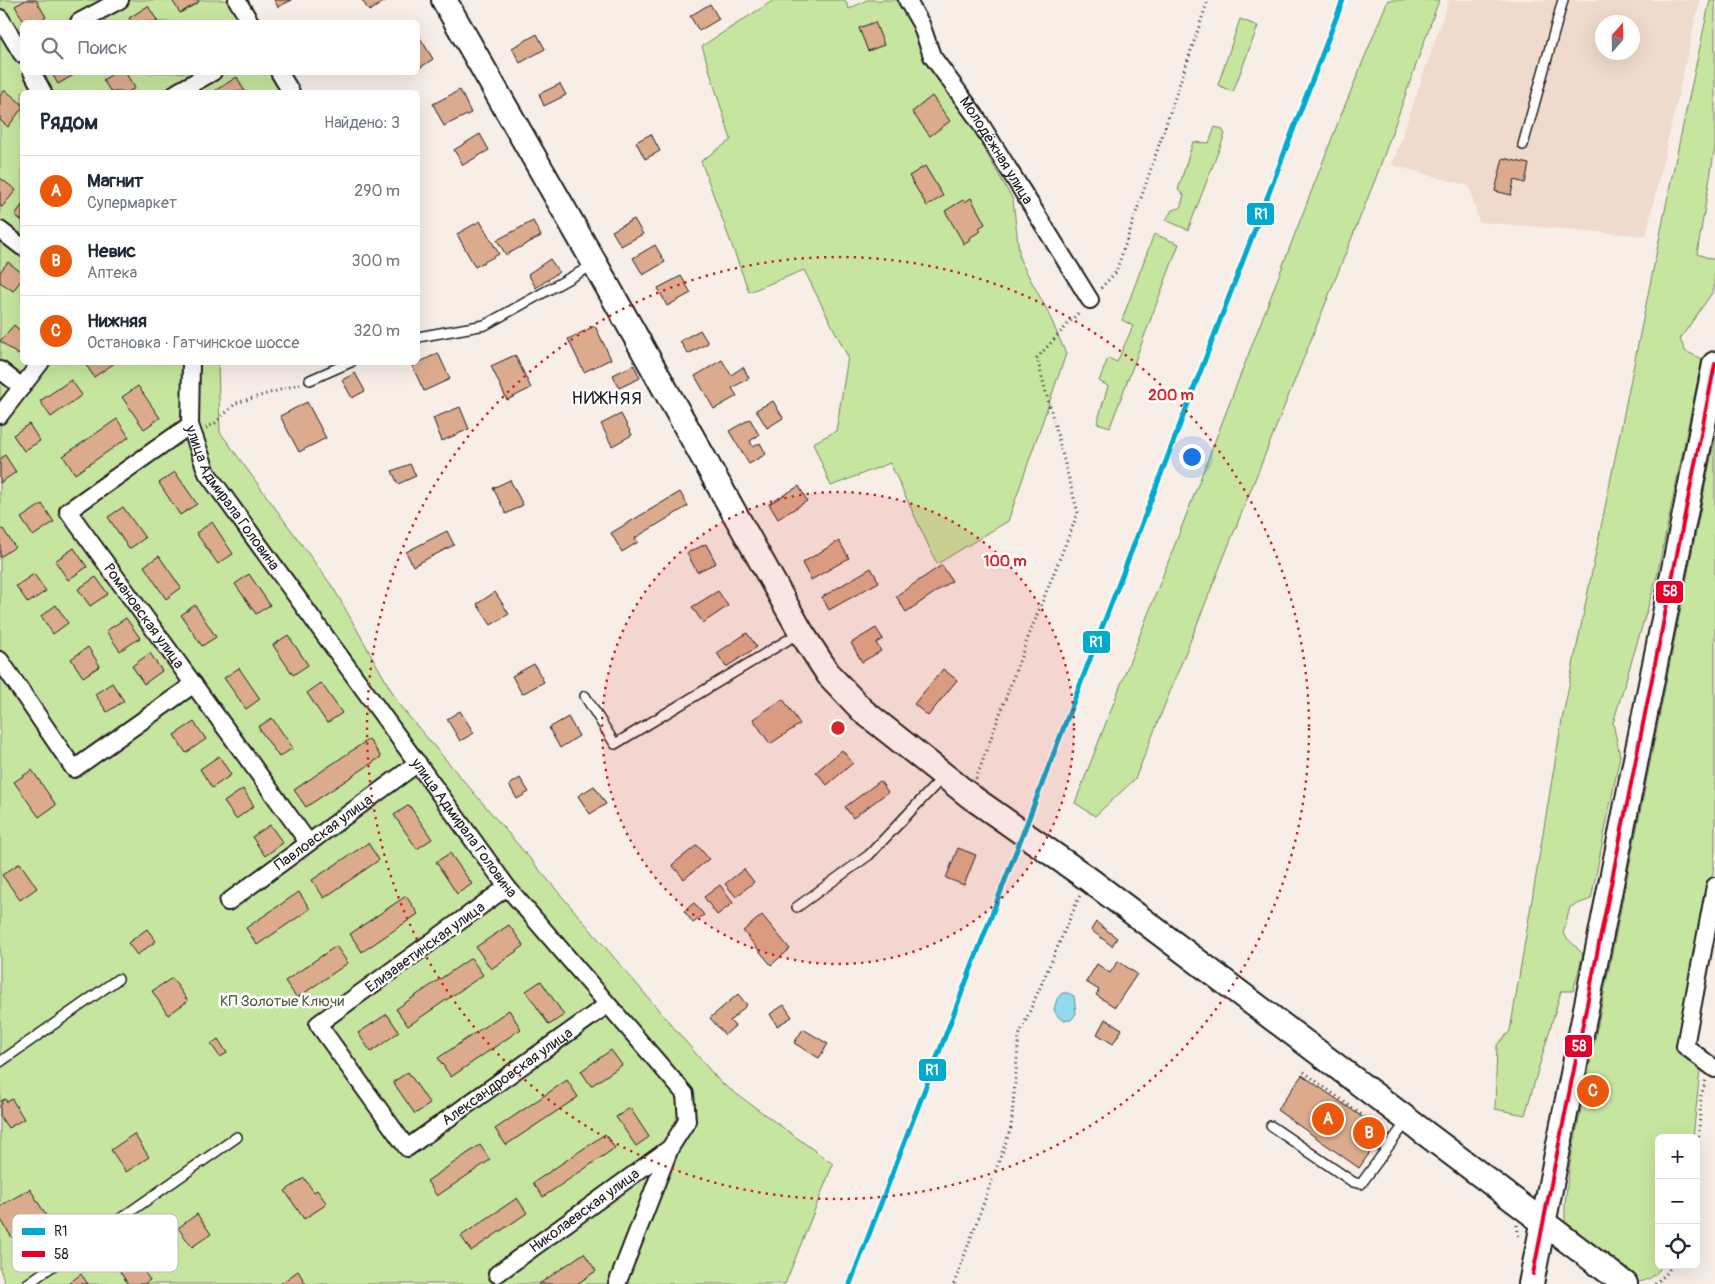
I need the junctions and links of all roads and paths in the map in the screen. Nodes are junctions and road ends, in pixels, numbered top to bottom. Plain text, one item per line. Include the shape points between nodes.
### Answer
1 (120, 0) edge
2 (237, 0) edge
3 (444, 0) edge
4 (907, 0) edge
5 (1208, 0) edge
6 (1563, 0) edge
7 (0, 18) edge
8 (83, 20) edge
9 (249, 20) edge
10 (20, 51) edge
11 (34, 75) edge
12 (208, 75) edge
13 (281, 75) edge
14 (42, 90) edge
15 (182, 90) edge
16 (290, 90) edge
17 (1523, 145) dead end
18 (0, 230) edge
19 (20, 245) edge
20 (595, 264) junction
21 (1090, 300) junction
22 (420, 337) edge
23 (1715, 364) edge
24 (39, 365) edge
25 (191, 365) edge
26 (344, 365) edge
27 (0, 370) edge
28 (310, 380) joint
29 (22, 387) junction
30 (0, 415) edge
31 (191, 430) junction
32 (801, 632) junction
33 (0, 660) edge
34 (194, 684) junction
35 (585, 696) dead end
36 (418, 762) junction
37 (980, 767) dead end
38 (945, 775) junction
39 (308, 842) junction
40 (1087, 878) junction
41 (1715, 886) edge
42 (507, 888) junction
43 (228, 902) dead end
44 (797, 907) dead end
45 (118, 979) dead end
46 (607, 1004) junction
47 (0, 1062) edge
48 (1713, 1068) edge
49 (1304, 1072) dead end
50 (1272, 1126) dead end
51 (1400, 1130) junction
52 (237, 1137) dead end
53 (407, 1148) joint
54 (670, 1148) junction
55 (1696, 1179) edge
56 (127, 1214) edge
57 (1513, 1219) dead end
58 (1543, 1223) junction
59 (1518, 1248) dead end
60 (1669, 1269) edge
61 (44, 1272) edge
62 (497, 1274) dead end
63 (27, 1284) edge
64 (617, 1284) edge
65 (954, 1284) edge
66 (1531, 1284) edge
67 (1625, 1284) edge
68 (1655, 1284) edge

1 - 8 street
2 - 9 street
3 - 20 street
4 - 21 street, Молодёжная улица via 922,24 932,56 975,115
5 - 21 path via 1116,272
6 - 17 lane
7 - 10 street
11 - 14 street
12 - 15 street
13 - 16 street
18 - 19 street
20 - 22 lane via 485,325
20 - 32 street
21 - 37 path via 1036,358 1078,514
23 - 58 street
24 - 29 street
25 - 31 street, улица Адмирала Головина
26 - 28 lane
27 - 29 street
28 - 31 path via 236,403 215,423
29 - 30 street
31 - 34 street, Романовская улица via 68,510
31 - 36 street, улица Адмирала Головина via 207,473
32 - 35 lane via 615,744
32 - 38 street via 829,675 863,710
33 - 34 street via 74,769
34 - 39 street, Романовская улица
36 - 39 street, Павловская улица
36 - 42 street, улица Адмирала Головина
38 - 40 street
38 - 44 lane via 869,855
39 - 43 street, Павловская улица
40 - 51 street
40 - 65 path via 1019,1036 1011,1128
41 - 48 street via 1684,1046
42 - 46 street, улица Адмирала Головина
42 - 53 street, Елизаветинская улица via 318,1024
45 - 47 lane
46 - 53 street, Александровская улица
46 - 54 street, улица Адмирала Головина via 685,1094 687,1121
48 - 55 path via 1701,1096
49 - 51 path
50 - 51 lane via 1353,1182 1361,1184
51 - 58 street
52 - 56 lane
54 - 62 street, Николаевская улица
54 - 64 street, улица Адмирала Головина
57 - 59 path via 1517,1225
58 - 66 street
58 - 67 street
60 - 68 path
61 - 63 lane

